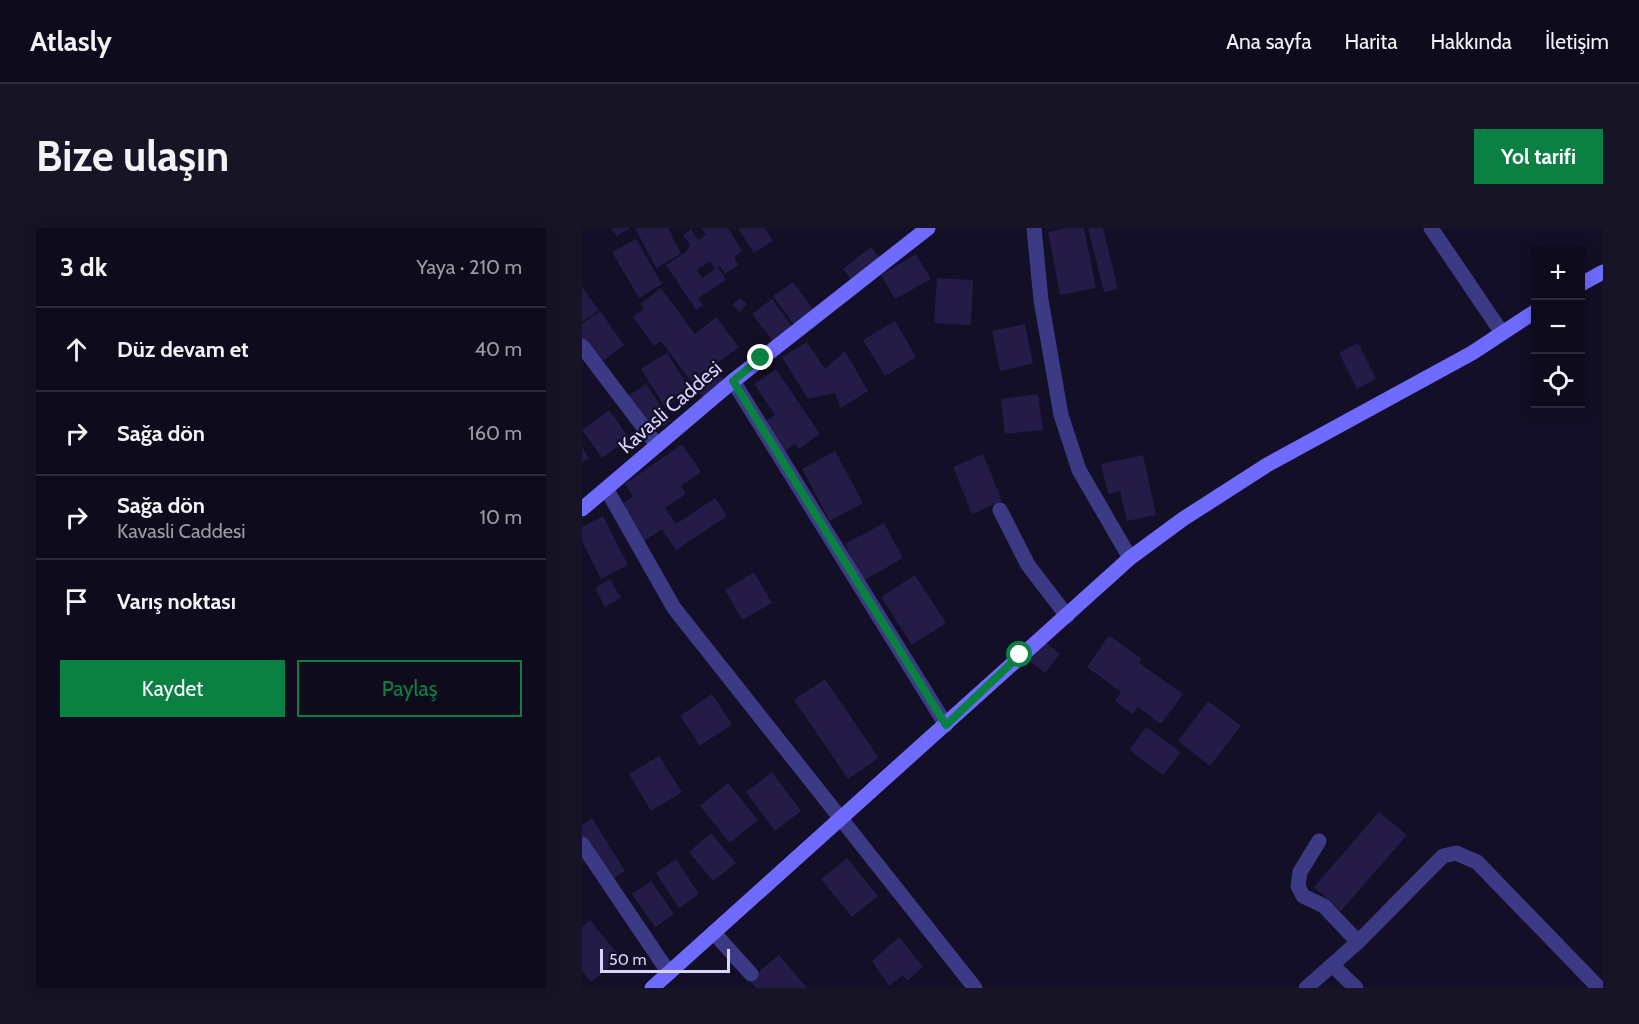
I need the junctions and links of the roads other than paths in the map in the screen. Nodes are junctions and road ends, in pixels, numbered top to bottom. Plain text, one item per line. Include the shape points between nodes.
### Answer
1 (928, 228) edge
2 (1034, 228) edge
3 (1431, 228) edge
4 (1603, 272) edge
5 (1585, 282) edge
6 (1531, 314) edge
7 (1502, 333) junction
8 (582, 346) edge
9 (733, 381) junction
10 (657, 445) junction
11 (607, 490) junction
12 (582, 509) edge
13 (1000, 510) dead end
14 (1130, 558) junction
15 (1067, 616) junction
16 (946, 725) junction
17 (840, 821) junction
18 (1319, 841) dead end
19 (582, 844) edge
20 (714, 933) junction
21 (1358, 942) junction
22 (1332, 965) junction
23 (669, 974) junction
24 (751, 974) dead end
25 (652, 988) edge
26 (975, 988) edge
27 (1306, 988) edge
28 (1356, 988) edge
29 (1599, 988) edge

1 - 9 street, Kavasli Caddesi
2 - 14 street via 1041,300 1061,415 1079,470
3 - 7 street
4 - 5 street
6 - 7 street
7 - 14 street via 1267,465
8 - 10 street
9 - 10 street, Kavasli Caddesi
9 - 16 street
10 - 11 street, Kavasli Caddesi
11 - 12 street, Kavasli Caddesi
11 - 17 street via 674,608
13 - 15 street via 1029,565
14 - 15 street
15 - 16 street
16 - 17 street
17 - 20 street
17 - 26 street
18 - 21 street via 1300,872 1298,886 1303,896 1324,906
19 - 23 street
20 - 23 street
20 - 24 street
21 - 22 street
21 - 29 street via 1443,855 1456,853 1477,862
22 - 27 street
22 - 28 street
23 - 25 street

